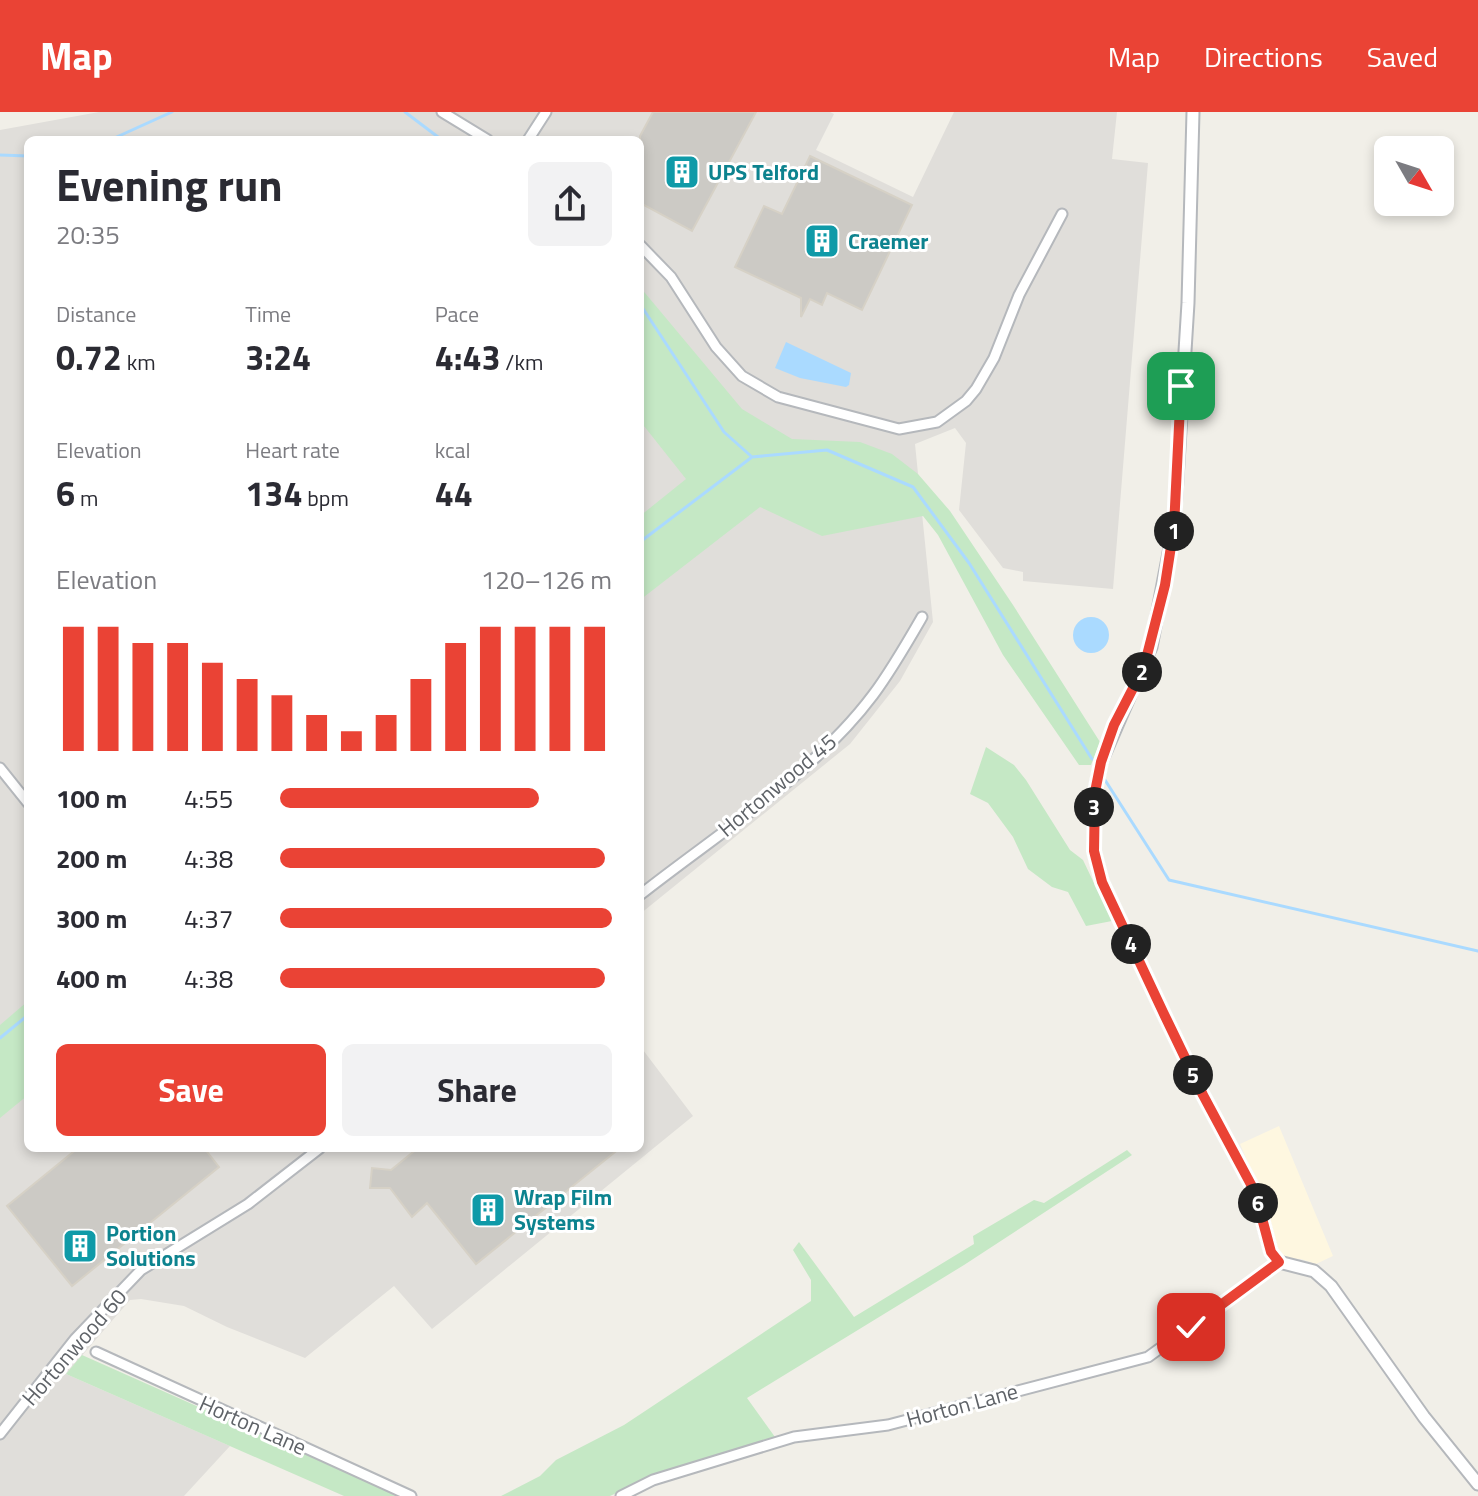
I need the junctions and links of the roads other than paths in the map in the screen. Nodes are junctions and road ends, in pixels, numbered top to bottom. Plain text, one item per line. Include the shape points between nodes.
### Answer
1 (442, 112) edge
2 (546, 112) edge
3 (1193, 112) edge
4 (481, 136) edge
5 (531, 136) edge
6 (1062, 214) dead end
7 (644, 249) edge
8 (922, 617) dead end
9 (0, 768) edge
10 (24, 798) edge
11 (644, 892) edge
12 (306, 1152) edge
13 (1279, 1262) junction
14 (96, 1352) dead end
15 (0, 1434) edge
16 (1478, 1484) edge
17 (411, 1496) edge
18 (621, 1496) edge

1 - 4 street
2 - 5 street
3 - 13 street via 1174,527 1151,647 1101,762 1093,842 1102,882 1255,1192 1271,1252
6 - 7 street via 976,389 937,422 899,429 778,397 742,376 716,347 671,277
8 - 11 street, Hortonwood 45 via 872,696 845,726 800,770
9 - 10 street
12 - 15 street, Hortonwood 60 via 248,1204 141,1270 75,1339
13 - 16 street via 1314,1271 1331,1286
13 - 18 street, Horton Lane via 1148,1357 888,1425 794,1437 653,1480
14 - 17 street, Horton Lane

